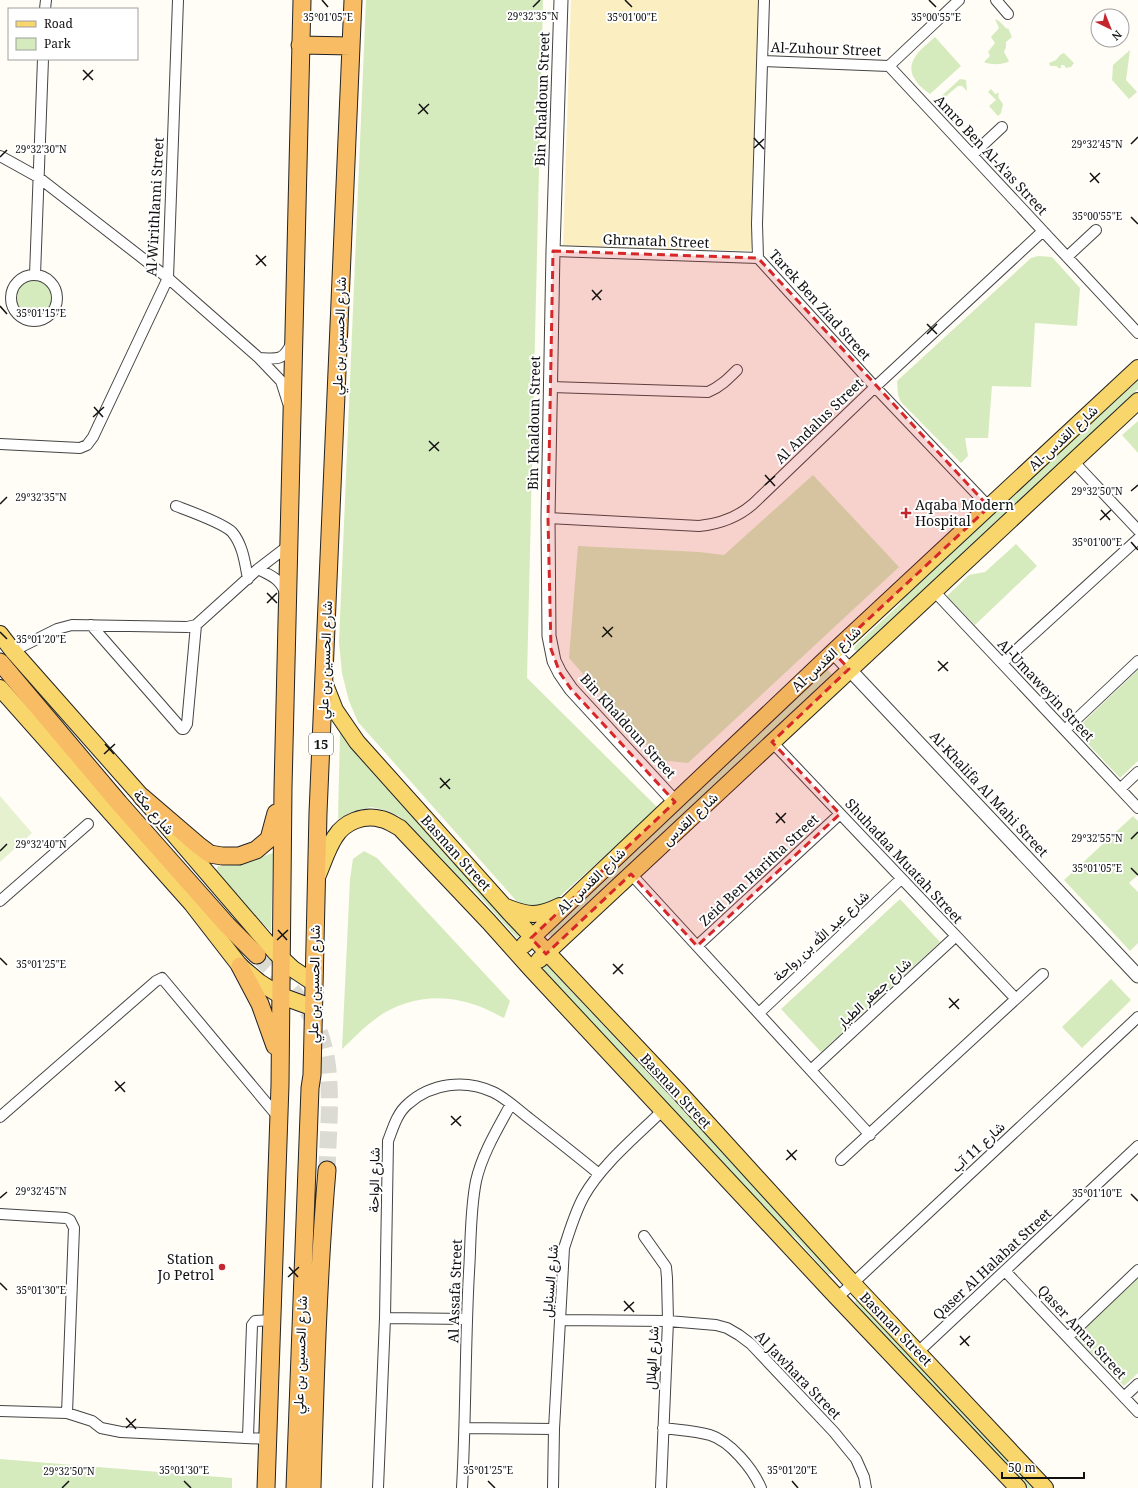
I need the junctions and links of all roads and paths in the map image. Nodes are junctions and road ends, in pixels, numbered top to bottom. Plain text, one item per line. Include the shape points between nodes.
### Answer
1 (178, 0) edge
2 (302, 0) edge
3 (353, 0) edge
4 (561, 0) edge
5 (764, 0) edge
6 (959, 0) edge
7 (996, 0) edge
8 (1008, 14) dead end
9 (300, 45) junction
10 (351, 46) junction
11 (43, 60) edge
12 (763, 60) junction
13 (889, 66) junction
14 (1002, 127) dead end
15 (972, 155) junction
16 (0, 156) edge
17 (38, 177) junction
18 (1096, 230) dead end
19 (1043, 231) junction
20 (553, 251) junction
21 (1067, 257) junction
22 (758, 258) junction
23 (35, 275) junction
24 (168, 278) junction
25 (1138, 333) edge
26 (294, 338) junction
27 (259, 358) junction
28 (1138, 368) edge
29 (737, 370) dead end
30 (551, 387) junction
31 (874, 387) junction
32 (1138, 401) edge
33 (292, 418) junction
34 (1, 441) edge
35 (1074, 462) junction
36 (176, 506) dead end
37 (989, 507) junction
38 (548, 518) junction
39 (1138, 530) edge
40 (1138, 539) edge
41 (288, 546) junction
42 (258, 569) junction
43 (248, 579) junction
44 (934, 591) junction
45 (287, 603) junction
46 (91, 625) junction
47 (196, 626) junction
48 (0, 634) edge
49 (833, 652) junction
50 (6, 657) edge
51 (1138, 662) edge
52 (1002, 663) junction
53 (849, 669) junction
54 (324, 682) junction
55 (0, 688) edge
56 (1065, 730) junction
57 (772, 742) junction
58 (1138, 772) edge
59 (283, 788) junction
60 (1120, 789) junction
61 (142, 797) junction
62 (675, 802) junction
63 (1138, 808) edge
64 (840, 814) junction
65 (88, 824) dead end
66 (631, 874) junction
67 (317, 878) junction
68 (902, 879) junction
69 (0, 901) edge
70 (568, 902) junction
71 (503, 906) junction
72 (568, 932) junction
73 (956, 936) junction
74 (532, 938) junction
75 (696, 946) junction
76 (517, 952) junction
77 (546, 954) junction
78 (257, 955) tunnel mouth
79 (281, 958) junction
80 (240, 966) junction
81 (531, 969) junction
82 (564, 973) junction
83 (1043, 974) dead end
84 (1138, 976) edge
85 (314, 983) junction
86 (281, 996) junction
87 (1016, 999) junction
88 (314, 1008) junction
89 (759, 1013) junction
90 (1138, 1017) edge
91 (280, 1065) junction
92 (811, 1070) junction
93 (511, 1104) junction
94 (663, 1110) junction
95 (0, 1117) edge
96 (279, 1118) junction
97 (870, 1135) junction
98 (1138, 1146) edge
99 (841, 1160) dead end
100 (327, 1170) tunnel mouth
101 (599, 1174) junction
102 (0, 1214) edge
103 (644, 1236) dead end
104 (1138, 1270) edge
105 (1005, 1271) junction
106 (853, 1283) junction
107 (838, 1298) junction
108 (385, 1318) junction
109 (467, 1319) junction
110 (272, 1320) junction
111 (560, 1320) junction
112 (668, 1321) junction
113 (1068, 1337) junction
114 (918, 1352) junction
115 (251, 1365) junction
116 (270, 1365) junction
117 (1138, 1384) edge
118 (1124, 1397) junction
119 (0, 1411) edge
120 (1138, 1412) edge
121 (67, 1413) junction
122 (465, 1428) junction
123 (663, 1428) junction
124 (554, 1429) junction
125 (248, 1437) junction
126 (268, 1440) junction
127 (266, 1488) edge
128 (295, 1488) edge
129 (312, 1488) edge
130 (378, 1488) edge
131 (462, 1488) edge
132 (553, 1488) edge
133 (661, 1488) edge
134 (761, 1488) edge
135 (866, 1488) edge
136 (1018, 1488) edge
137 (1045, 1488) edge

1 - 24 street, Al Wirithlanni Street
2 - 9 highway, شارع الحسين بن علي
3 - 10 highway, شارع الحسين بن علي / 15
4 - 20 street, Bin Khaldoun Street
5 - 12 street, Tarek Ben Ziad Street
6 - 13 street
7 - 8 street
9 - 10 highway
9 - 26 highway, شارع الحسين بن علي
10 - 54 highway, شارع الحسين بن علي / 15
11 - 17 street
12 - 13 street, Al-Zuhour Street
12 - 22 street, Tarek Ben Ziad Street
13 - 15 street, Amro Ben Al-A'as Street
14 - 15 street
15 - 19 street, Amro Ben Al-A'as Street
16 - 17 street
17 - 23 street
17 - 24 street
18 - 21 street
19 - 21 street, Amro Ben Al-A'as Street
19 - 31 street, Al Andalus Street
20 - 22 street, Ghrnatah Street
20 - 30 street, Bin Khaldoun Street
21 - 25 street, Amro Ben Al-A'as Street
22 - 31 street, Tarek Ben Ziad Street
23 - 23 street via 20,279 11,291 10,299 16,314 29,322 37,322 50,315 57,301 54,286 43,276
24 - 27 street
24 - 34 street, Al Wirithlanni Street via 87,445 80,448
26 - 27 street via 286,354 278,358
26 - 33 highway, شارع الحسين بن علي
27 - 33 street via 281,381
28 - 37 main road, Al-شارع القدس
29 - 30 street via 724,384 708,392
30 - 38 street, Bin Khaldoun Street
31 - 37 street, Tarek Ben Ziad Street
31 - 38 street, Al Andalus Street via 753,504 728,520 714,525 699,526
32 - 35 main road, Al-شارع القدس
33 - 41 highway, شارع الحسين بن علي
35 - 39 street
35 - 44 main road, Al-شارع القدس
36 - 43 street via 232,532 243,552
37 - 49 main road, Al-شارع القدس
38 - 62 street, Bin Khaldoun Street via 549,636 554,661 571,689
40 - 52 street
41 - 42 street
41 - 45 highway, شارع الحسين بن علي
42 - 43 street
42 - 45 street via 275,578 283,586
43 - 47 street
44 - 52 street, Al-Umaweyin Street
44 - 53 main road, Al-شارع القدس
45 - 59 highway, شارع الحسين بن علي
46 - 47 street
46 - 47 street via 182,729 187,724
46 - 50 street via 72,625 58,629
48 - 50 main road, شارع مكة
49 - 53 street, Al-Khalifa Al Mahi Street
49 - 62 main road, Al-شارع القدس
50 - 61 main road, شارع مكة
50 - 78 highway via 119,803
51 - 56 street
52 - 56 street, Al-Umaweyin Street
53 - 57 main road, شارع القدس
53 - 84 street, Al-Khalifa Al Mahi Street
54 - 67 highway, شارع الحسين بن علي / 15
54 - 71 main road, Basman Street via 335,710 356,742
55 - 80 main road via 192,904
56 - 60 street, Al-Umaweyin Street
57 - 64 street, Shuhadaa Muatah Street
57 - 66 main road, شارع القدس
58 - 60 street
59 - 61 highway via 269,839 256,850 233,857 210,854
59 - 79 highway, شارع الحسين بن علي
60 - 63 street, Al-Umaweyin Street
61 - 79 main road, شارع مكة
62 - 70 main road, Al-شارع القدس
64 - 68 street, Shuhadaa Muatah Street
64 - 75 street, Zeid Ben Haritha Street
65 - 69 street
66 - 72 main road, شارع القدس
66 - 75 street
67 - 76 main road, Basman Street via 335,836 343,828 361,818 383,819 400,828
67 - 85 highway, شارع الحسين بن علي / 15
68 - 73 street, Shuhadaa Muatah Street
68 - 89 street, شارع عبد الله بن رواحة
70 - 71 main road via 538,914 523,914
70 - 74 main road, Al-شارع القدس
71 - 74 main road, Basman Street
72 - 77 main road, شارع القدس
72 - 82 main road via 562,953
73 - 87 street, Shuhadaa Muatah Street
73 - 92 street, شارع جعفر الطيار
74 - 76 main road, Al-شارع القدس
74 - 77 main road, Basman Street
75 - 89 street
76 - 81 main road, Basman Street
77 - 81 main road, شارع القدس
77 - 82 main road, Basman Street
79 - 85 main road, شارع مكة
79 - 86 highway, شارع الحسين بن علي
80 - 86 main road
80 - 91 highway via 266,1017
81 - 94 main road, Basman Street
82 - 106 main road, Basman Street via 678,1091
83 - 87 street
85 - 88 highway, شارع الحسين بن علي / 15
86 - 88 main road
86 - 91 highway, شارع الحسين بن علي
87 - 97 street
88 - 128 highway, شارع الحسين بن علي / 15
89 - 92 street
90 - 106 street, شارع 11 آب
91 - 96 highway, شارع الحسين بن علي
92 - 97 street
93 - 101 street, شارع الواحة
93 - 108 street, شارع الواحة via 480,1086 440,1085 423,1092 407,1104 396,1121 388,1141
93 - 109 street, Al Assafa Street via 485,1154 476,1181 472,1207
94 - 101 street, شارع السنايل
94 - 107 main road, Basman Street
95 - 96 street via 162,978
96 - 110 highway, شارع الحسين بن علي
97 - 99 street
98 - 105 street, Qaser Al Halabat Street
100 - 129 highway
101 - 111 street, شارع السنايل via 584,1196 572,1221 564,1248
102 - 121 street via 66,1218 74,1228
103 - 112 street, شارع الهلال via 666,1267
104 - 113 street
105 - 113 street, Qaser Amra Street
105 - 114 street, Qaser Al Halabat Street
106 - 107 street, شارع 11 آب
106 - 114 main road, Basman Street
107 - 136 main road, Basman Street
108 - 109 street
108 - 130 street, شارع الواحة
109 - 122 street, Al Assafa Street
110 - 115 street via 253,1323
110 - 116 highway, شارع الحسين بن علي
111 - 112 street, Al Jawhara Street
111 - 124 street, شارع السنايل
112 - 123 street, شارع الهلال
112 - 135 street, Al Jawhara Street via 722,1326 751,1344 856,1459
113 - 118 street, Qaser Amra Street
114 - 137 main road, Basman Street
115 - 116 street
115 - 125 street
116 - 126 highway, شارع الحسين بن علي
117 - 118 street
118 - 120 street, Qaser Amra Street
119 - 121 street
121 - 125 street via 92,1421 102,1428 121,1432
122 - 124 street
122 - 131 street, Al Assafa Street
123 - 133 street, شارع الهلال
123 - 134 street via 710,1435 721,1440 753,1472
124 - 132 street, شارع السنايل
125 - 126 street
126 - 127 highway, شارع الحسين بن علي

